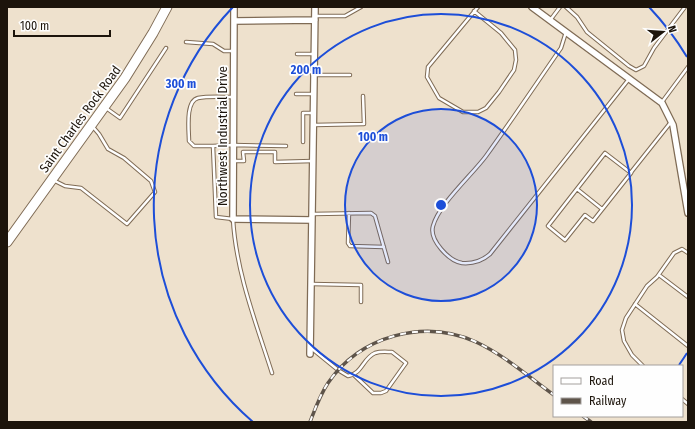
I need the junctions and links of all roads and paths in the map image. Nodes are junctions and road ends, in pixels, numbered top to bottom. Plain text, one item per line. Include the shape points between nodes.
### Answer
1 (167, 7) edge
2 (234, 7) edge
3 (315, 7) edge
4 (361, 7) edge
5 (478, 7) edge
6 (532, 7) edge
7 (560, 7) edge
8 (566, 7) edge
9 (685, 7) edge
10 (474, 11) junction
11 (315, 18) junction
12 (550, 20) junction
13 (234, 21) junction
14 (566, 32) junction
15 (186, 42) dead end
16 (166, 48) dead end
17 (234, 51) junction
18 (297, 54) dead end
19 (314, 54) junction
20 (688, 67) edge
21 (297, 72) dead end
22 (314, 73) junction
23 (350, 75) dead end
24 (629, 79) junction
25 (296, 94) dead end
26 (314, 94) junction
27 (363, 96) dead end
28 (233, 97) junction
29 (662, 103) junction
30 (105, 107) junction
31 (314, 113) junction
32 (671, 122) junction
33 (91, 125) junction
34 (314, 125) junction
35 (303, 142) dead end
36 (233, 145) junction
37 (213, 146) junction
38 (286, 146) dead end
39 (233, 161) junction
40 (313, 161) junction
41 (631, 173) junction
42 (52, 179) junction
43 (577, 189) junction
44 (602, 209) junction
45 (349, 213) junction
46 (688, 213) edge
47 (312, 217) junction
48 (233, 219) junction
49 (7, 242) edge
50 (384, 247) junction
51 (688, 252) edge
52 (388, 262) dead end
53 (659, 275) junction
54 (311, 284) junction
55 (688, 296) edge
56 (361, 302) dead end
57 (635, 304) junction
58 (688, 346) edge
59 (310, 348) junction
60 (310, 354) dead end
61 (642, 365) edge
62 (272, 373) dead end
63 (354, 375) junction

1 - 30 main road, Saint Charles Rock Road via 141,54
2 - 13 street, Northwest Industrial Drive
3 - 11 street
4 - 11 lane via 345,16
5 - 10 lane
6 - 12 street
7 - 12 lane
8 - 9 lane via 581,21 587,32 636,70 644,66
10 - 10 lane via 428,67 427,78 438,98 463,112 478,112 486,108 509,79 516,60 515,50 508,41
11 - 13 street
11 - 19 street
12 - 14 street
13 - 17 street, Northwest Industrial Drive
14 - 24 street
14 - 24 lane via 561,48 486,157 437,216 432,227 434,237 448,257 460,263 471,263 483,260 490,254
15 - 17 lane via 213,44 224,51
16 - 30 lane via 120,118
17 - 28 street, Northwest Industrial Drive
18 - 19 lane
19 - 22 street
20 - 29 lane
21 - 22 lane
22 - 23 lane
22 - 26 street
24 - 29 street
25 - 26 lane
26 - 31 street
27 - 34 lane via 364,124
28 - 36 street, Northwest Industrial Drive
28 - 37 lane via 198,98 190,105 190,143 194,146
29 - 32 street
30 - 33 main road, Saint Charles Rock Road
31 - 34 street
31 - 35 lane via 303,113
32 - 41 lane
32 - 46 street
33 - 42 main road, Saint Charles Rock Road
33 - 42 lane via 108,149 124,158 151,181 155,192 127,224 81,188 65,186
34 - 40 street
36 - 37 lane
36 - 38 lane
36 - 39 street, Northwest Industrial Drive
37 - 48 lane via 216,217
39 - 40 lane via 244,160 243,152 275,152 276,162
39 - 48 street, Northwest Industrial Drive
40 - 47 street
41 - 43 lane via 605,153
41 - 44 lane
42 - 49 main road, Saint Charles Rock Road
43 - 44 lane
43 - 44 lane via 548,226 565,240 585,215 593,221
45 - 47 lane
45 - 50 lane via 371,213 375,216
45 - 50 lane via 350,246
47 - 48 street, Northwest Industrial Drive
47 - 54 street
48 - 62 lane via 243,281
50 - 52 lane
51 - 53 lane via 682,249 674,253
53 - 55 lane
53 - 57 lane via 647,286
54 - 56 lane via 361,285
54 - 59 street
57 - 58 lane
57 - 61 lane via 622,330 624,341 632,356
59 - 60 street
59 - 63 lane via 338,370 348,376
63 - 63 lane via 369,358 379,352 392,352 406,363 386,391 381,393 374,393

